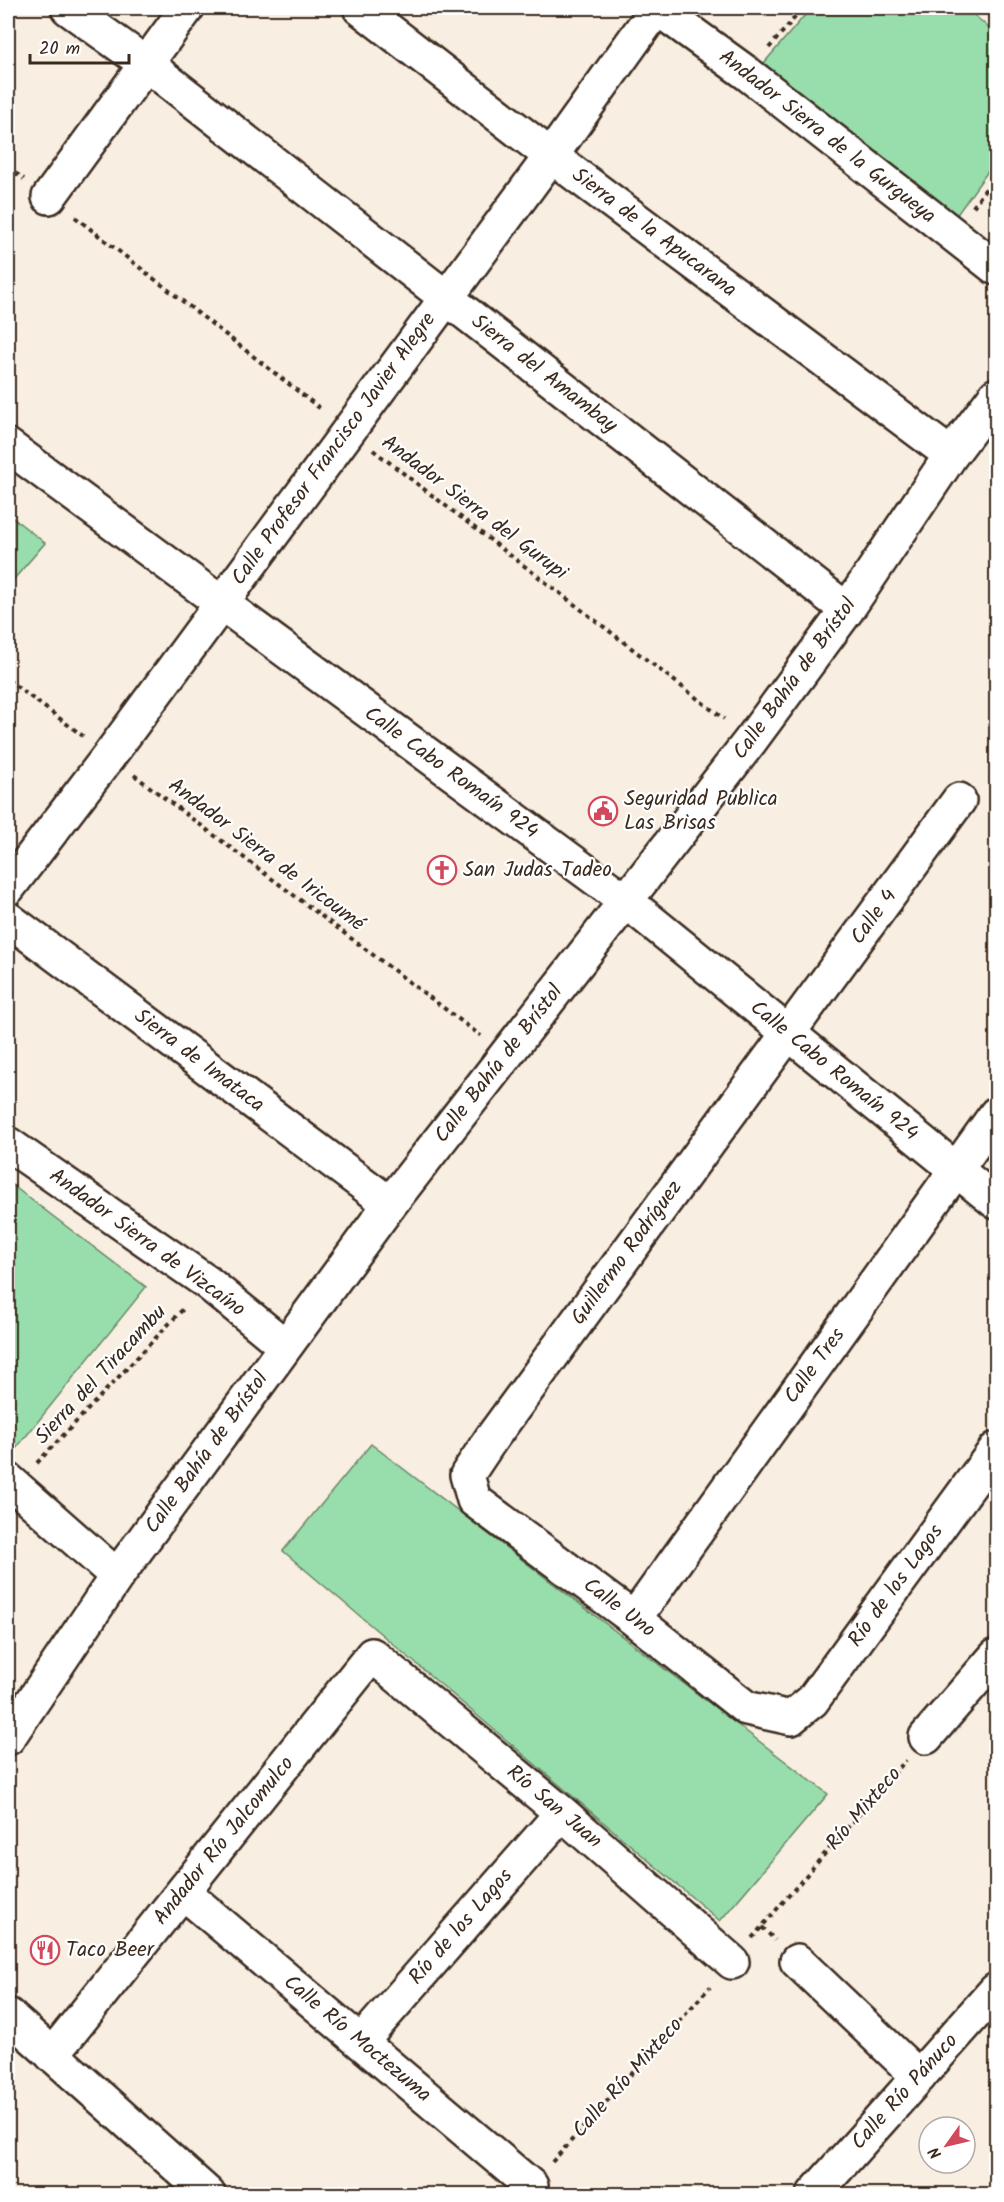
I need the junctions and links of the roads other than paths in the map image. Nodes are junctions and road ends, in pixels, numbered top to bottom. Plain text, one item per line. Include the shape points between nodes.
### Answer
1 (68, 8) edge
2 (187, 8) edge
3 (360, 8) edge
4 (657, 8) edge
5 (145, 63) junction
6 (551, 156) junction
7 (49, 197) road end
8 (996, 268) edge
9 (445, 297) junction
10 (996, 394) edge
11 (8, 446) edge
12 (951, 455) junction
13 (220, 604) junction
14 (847, 610) junction
15 (959, 800) dead end
16 (8, 888) edge
17 (626, 901) junction
18 (8, 919) edge
19 (789, 1034) junction
20 (996, 1114) edge
21 (8, 1144) edge
22 (957, 1170) junction
23 (996, 1202) edge
24 (390, 1204) junction
25 (285, 1346) junction
26 (996, 1449) edge
27 (467, 1475) joint
28 (11, 1484) edge
29 (117, 1576) junction
30 (634, 1619) junction
31 (372, 1655) joint
32 (996, 1656) edge
33 (791, 1718) joint
34 (10, 1728) edge
35 (926, 1737) road end
36 (562, 1813) junction
37 (183, 1892) junction
38 (797, 1961) dead end
39 (732, 1962) road end
40 (996, 1990) edge
41 (8, 2015) edge
42 (361, 2042) junction
43 (52, 2055) junction
44 (919, 2077) junction
45 (527, 2190) edge
46 (208, 2194) edge
47 (814, 2194) edge

1 - 5 street, Sierra del Amambay
2 - 5 street
3 - 6 street, Sierra de la Apucarana
4 - 6 street, Calle Profesor Francisco Javier Alegre
4 - 8 street, Andador Sierra de la Gurgueya via 748,74
5 - 7 street
5 - 9 street, Sierra del Amambay
6 - 9 street, Calle Profesor Francisco Javier Alegre
6 - 12 street, Sierra de la Apucarana
9 - 13 street, Calle Profesor Francisco Javier Alegre
9 - 14 street, Sierra del Amambay
10 - 12 street, Calle Bahía de Brístol
11 - 13 street, Calle Cabo Romaín 924
12 - 14 street, Calle Bahía de Brístol
13 - 16 street, Calle Profesor Francisco Javier Alegre
13 - 17 street, Calle Cabo Romaín 924
14 - 17 street, Calle Bahía de Brístol
15 - 19 street, Calle 4
17 - 19 street, Calle Cabo Romaín 924
17 - 24 street, Calle Bahía de Brístol
18 - 24 street, Sierra de Imataca
19 - 22 street, Calle Cabo Romaín 924
19 - 27 street, Guillermo Rodríguez
20 - 22 street, Calle Tres
21 - 25 street, Andador Sierra de Vizcaíno via 208,1283
22 - 23 street, Calle Cabo Romaín 924
22 - 30 street, Calle Tres
24 - 25 street, Calle Bahía de Brístol
25 - 29 street, Calle Bahía de Brístol
26 - 33 street, Río de los Lagos via 812,1701
27 - 30 street, Calle Uno via 474,1500
28 - 29 street
29 - 34 street, Calle Bahía de Brístol
30 - 33 street, Calle Uno via 746,1708
31 - 36 street, Río San Juan
31 - 37 street, Andador Río Jalcomulco
32 - 35 street
36 - 39 street, Río San Juan
36 - 42 street, Río de los Lagos
37 - 42 street, Calle Río Moctezuma
37 - 43 street, Andador Río Jalcomulco
38 - 44 street
40 - 44 street, Calle Río Pánuco
41 - 43 street
42 - 45 street, Calle Río Moctezuma
43 - 46 street
44 - 47 street, Calle Río Pánuco

